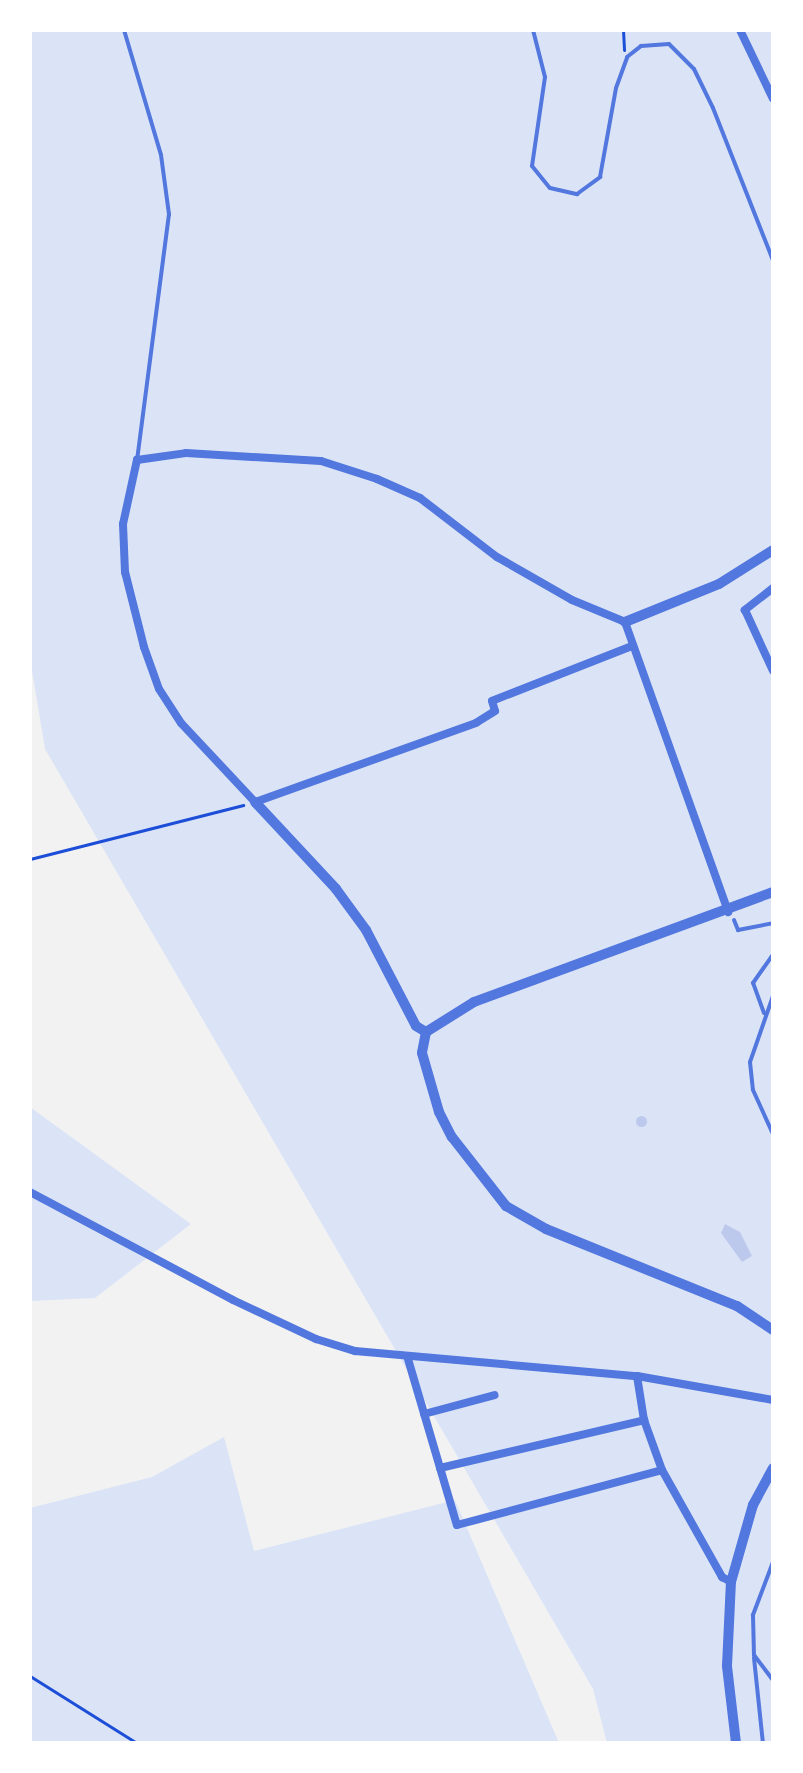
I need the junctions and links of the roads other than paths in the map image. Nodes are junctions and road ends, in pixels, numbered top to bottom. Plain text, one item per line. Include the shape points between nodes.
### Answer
1 (124, 30) edge
2 (533, 30) edge
3 (740, 30) edge
4 (773, 99) edge
5 (773, 260) edge
6 (137, 460) junction
7 (773, 550) edge
8 (773, 588) edge
9 (625, 622) junction
10 (632, 646) junction
11 (773, 671) edge
12 (255, 802) junction
13 (773, 892) edge
14 (731, 916) junction
15 (773, 923) edge
16 (773, 954) edge
17 (773, 996) edge
18 (764, 1013) junction
19 (426, 1032) junction
20 (773, 1134) edge
21 (30, 1192) edge
22 (773, 1330) edge
23 (408, 1359) junction
24 (637, 1376) junction
25 (495, 1395) dead end
26 (773, 1400) edge
27 (424, 1414) junction
28 (644, 1420) junction
29 (440, 1468) junction
30 (773, 1468) edge
31 (662, 1470) junction
32 (773, 1562) edge
33 (731, 1582) junction
34 (754, 1655) junction
35 (773, 1680) edge
36 (736, 1743) edge
37 (763, 1743) edge

1 - 6 lane via 161,155 169,214
2 - 5 lane via 545,77 532,166 550,188 577,194 600,177 627,57 654,43 669,44 688,61 713,108
3 - 4 street
6 - 9 street via 186,453 321,461 377,479 420,498 497,557 572,600
6 - 12 street via 123,524 125,572 144,647 159,689 181,723
7 - 9 street via 719,584
8 - 11 street via 745,610
9 - 10 street
10 - 12 street via 492,701 495,711 476,723
10 - 14 street
12 - 19 street via 351,909 416,1026
13 - 14 street
14 - 15 lane via 738,930
14 - 19 street via 474,1002
16 - 18 lane via 753,983
17 - 18 lane
18 - 20 lane via 750,1062 753,1090
19 - 22 street via 422,1053 439,1112 506,1206 546,1229 737,1306
21 - 23 street via 316,1339
23 - 24 street
23 - 27 street
24 - 26 street
24 - 28 street
25 - 27 street
27 - 29 street
28 - 29 street
28 - 31 street
29 - 31 street via 457,1525
30 - 33 street via 753,1505
31 - 33 street via 722,1577
32 - 34 lane via 753,1615
33 - 36 street via 727,1666
34 - 35 lane
34 - 37 lane

